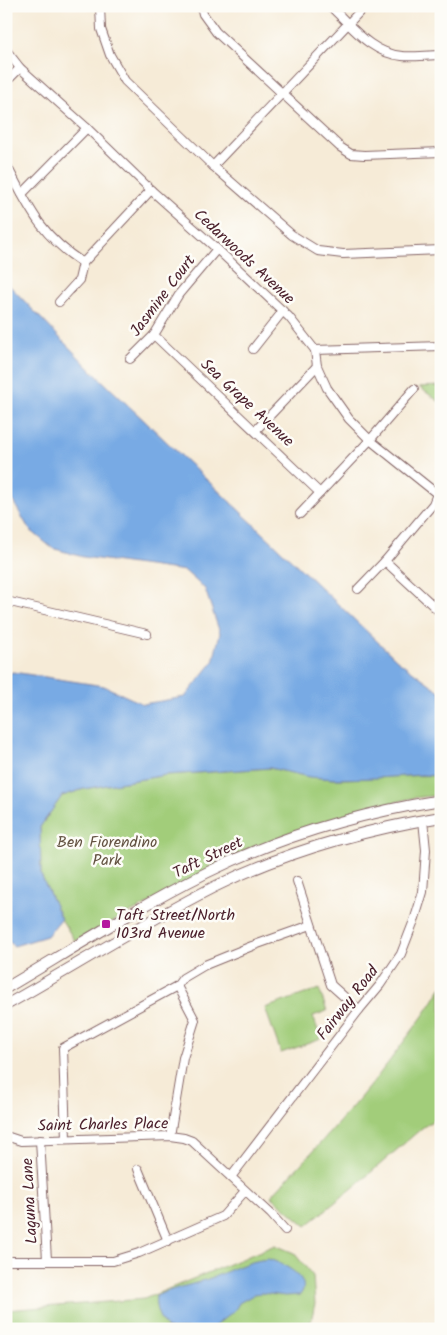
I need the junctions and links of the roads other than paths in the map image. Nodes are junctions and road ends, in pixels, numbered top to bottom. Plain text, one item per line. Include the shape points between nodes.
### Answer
1 (100, 6) edge
2 (201, 6) edge
3 (330, 6) edge
4 (365, 6) edge
5 (348, 23) junction
6 (6, 50) edge
7 (441, 55) edge
8 (20, 68) junction
9 (6, 82) edge
10 (283, 94) junction
11 (86, 128) junction
12 (441, 152) edge
13 (6, 164) edge
14 (213, 166) junction
15 (151, 190) junction
16 (22, 194) junction
17 (217, 249) junction
18 (441, 250) edge
19 (83, 263) junction
20 (59, 302) dead end
21 (282, 311) junction
22 (154, 334) junction
23 (441, 346) edge
24 (253, 349) dead end
25 (315, 350) junction
26 (130, 359) dead end
27 (317, 366) junction
28 (414, 389) dead end
29 (256, 430) junction
30 (370, 440) junction
31 (441, 484) edge
32 (320, 493) junction
33 (438, 496) edge
34 (300, 514) dead end
35 (385, 562) junction
36 (358, 589) dead end
37 (6, 600) edge
38 (441, 613) edge
39 (146, 634) dead end
40 (441, 800) edge
41 (441, 817) edge
42 (422, 820) junction
43 (297, 881) dead end
44 (311, 926) junction
45 (177, 986) junction
46 (6, 988) edge
47 (6, 1005) edge
48 (359, 1010) junction
49 (6, 1136) edge
50 (170, 1136) junction
51 (66, 1139) junction
52 (40, 1140) junction
53 (138, 1169) dead end
54 (231, 1177) junction
55 (245, 1191) junction
56 (285, 1230) dead end
57 (168, 1241) junction
58 (47, 1260) junction
59 (6, 1261) edge

1 - 14 street via 102,29 110,55 125,80
2 - 10 street via 216,32
3 - 5 street
4 - 5 street
5 - 7 street via 367,42 389,54
5 - 10 street
6 - 8 street, Cedarwoods Avenue
8 - 9 street
8 - 11 street, Cedarwoods Avenue
10 - 12 street via 351,154
10 - 14 street
11 - 15 street, Cedarwoods Avenue
11 - 16 street
13 - 16 street
14 - 18 street via 292,235 318,251 343,254
15 - 17 street, Cedarwoods Avenue
15 - 19 street
16 - 19 street via 51,238
17 - 21 street, Cedarwoods Avenue
17 - 22 street, Jasmine Court via 179,294
19 - 20 street via 79,280
21 - 24 street
21 - 25 street, Cedarwoods Avenue
22 - 26 street, Jasmine Court
22 - 29 street, Sea Grape Avenue
23 - 25 street
25 - 27 street
27 - 29 street
27 - 30 street via 327,388 349,419
28 - 30 street
29 - 32 street, Sea Grape Avenue
30 - 32 street
30 - 33 street
31 - 33 street
32 - 34 street
33 - 35 street
35 - 36 street
35 - 38 street
37 - 39 street
40 - 46 street, Taft Street via 346,820 279,841 207,872
41 - 42 street, Taft Street
42 - 47 street, Taft Street via 351,836 281,858 214,887
42 - 48 street, Fairway Road via 426,858 423,892 415,918 401,954
43 - 44 street
44 - 45 street via 205,965 183,978
44 - 48 street via 331,985
45 - 50 street via 195,1020 183,1058
45 - 51 street via 63,1048
48 - 54 street, Fairway Road
49 - 52 street, Saint Charles Place via 21,1141
50 - 51 street, Saint Charles Place
50 - 54 street, Saint Charles Place via 192,1142
51 - 52 street, Saint Charles Place
52 - 58 street, Laguna Lane
53 - 57 street
54 - 55 street, Saint Charles Place
55 - 56 street, Saint Charles Place
55 - 57 street via 223,1216
57 - 58 street via 113,1261
58 - 59 street

